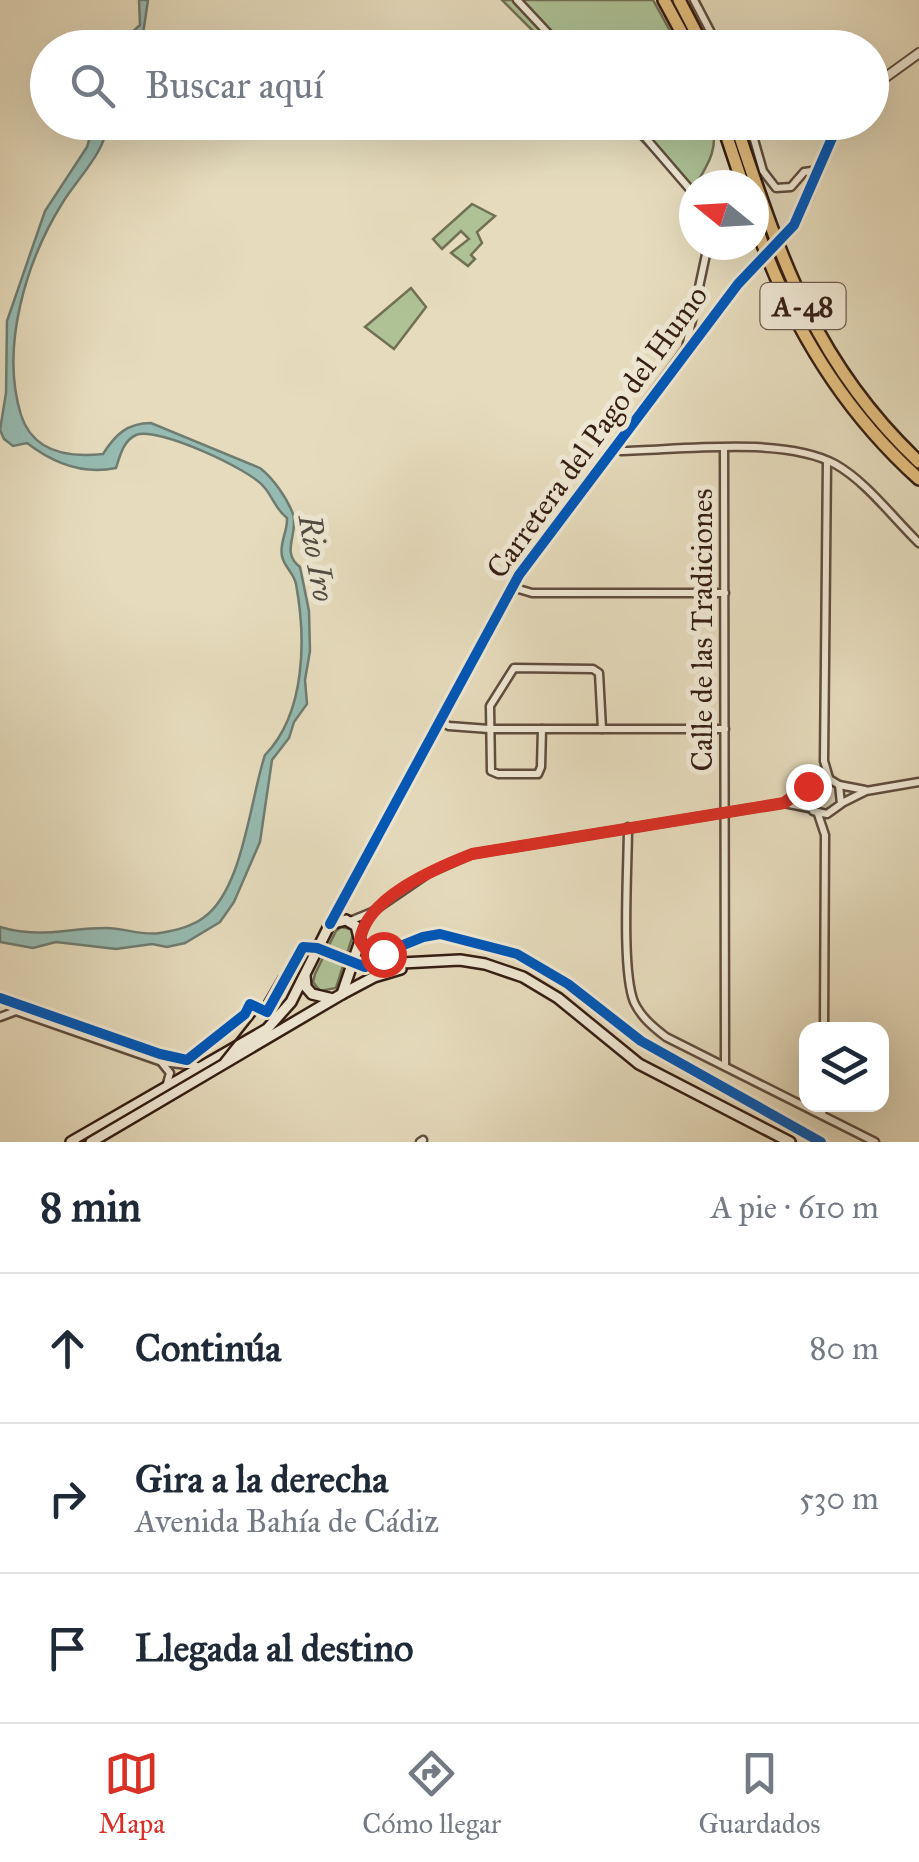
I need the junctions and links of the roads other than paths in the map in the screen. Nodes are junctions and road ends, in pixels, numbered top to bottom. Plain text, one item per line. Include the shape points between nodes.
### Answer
1 (517, 0) edge
2 (664, 0) edge
3 (679, 0) edge
4 (694, 0) edge
5 (545, 30) edge
6 (680, 30) edge
7 (695, 30) edge
8 (710, 30) edge
9 (919, 53) edge
10 (889, 75) edge
11 (648, 140) edge
12 (728, 140) edge
13 (741, 140) edge
14 (754, 140) edge
15 (832, 140) edge
16 (737, 170) edge
17 (819, 170) junction
18 (679, 177) edge
19 (769, 259) edge
20 (705, 260) edge
21 (686, 349) junction
22 (625, 441) junction
23 (724, 448) junction
24 (618, 450) junction
25 (637, 450) junction
26 (827, 461) junction
27 (919, 462) edge
28 (919, 479) edge
29 (919, 544) edge
30 (512, 587) junction
31 (725, 593) junction
32 (440, 720) junction
33 (542, 728) junction
34 (725, 728) junction
35 (490, 729) junction
36 (602, 729) junction
37 (824, 761) junction
38 (830, 778) junction
39 (816, 780) junction
40 (919, 782) edge
41 (839, 785) junction
42 (808, 786) junction
43 (866, 791) junction
44 (784, 803) junction
45 (841, 804) junction
46 (810, 808) junction
47 (725, 812) junction
48 (833, 812) junction
49 (818, 814) junction
50 (628, 827) junction
51 (824, 835) junction
52 (344, 898) junction
53 (372, 912) junction
54 (348, 920) junction
55 (330, 924) junction
56 (360, 938) junction
57 (417, 963) junction
58 (306, 972) junction
59 (337, 996) junction
60 (0, 1017) edge
61 (824, 1022) edge
62 (162, 1062) junction
63 (208, 1064) junction
64 (725, 1064) junction
65 (166, 1089) junction
66 (822, 1112) edge
67 (822, 1115) junction
68 (71, 1142) edge
69 (92, 1142) edge
70 (790, 1142) edge
71 (876, 1142) edge

1 - 5 street
2 - 6 highway
3 - 7 highway
4 - 8 street
9 - 10 street
11 - 18 street
12 - 16 highway
13 - 27 highway, A-48 via 811,321 858,395
14 - 17 street via 776,188
15 - 17 street
17 - 21 street, Carretera del Pago del Humo, bridge via 786,235
19 - 28 highway, A-48 via 823,367 872,432
20 - 21 street
21 - 22 street, Carretera del Pago del Humo
22 - 24 street, Carretera del Pago del Humo
22 - 25 street
23 - 25 street
23 - 26 street via 795,451
23 - 31 street, Calle de las Tradiciones
24 - 25 street
24 - 30 street, Carretera del Pago del Humo
26 - 29 street
26 - 37 street
30 - 31 street via 532,593
30 - 32 street, Carretera del Pago del Humo
31 - 34 street, Calle de las Tradiciones
32 - 35 street
32 - 52 street, Carretera del Pago del Humo
33 - 35 street
33 - 35 street via 538,774 490,768
33 - 36 street
34 - 36 street
34 - 47 street, Calle de las Tradiciones
35 - 36 street via 492,702 517,667 594,669
37 - 38 street
37 - 39 street
38 - 39 street
38 - 41 street
39 - 42 street
40 - 43 street
41 - 43 street
41 - 45 street
42 - 44 street
42 - 46 street
43 - 45 street
44 - 46 street
44 - 47 street
45 - 48 street
46 - 49 street
47 - 50 street
47 - 64 street, Calle de las Tradiciones
48 - 49 street
48 - 51 street
49 - 51 street
50 - 53 street via 472,854 429,873
50 - 64 street via 628,976 634,1002 666,1037
51 - 61 street
52 - 54 street
52 - 55 street, Carretera del Pago del Humo
53 - 54 street
53 - 56 street
54 - 55 main road
54 - 56 main road
55 - 58 main road
56 - 57 main road via 377,963
56 - 59 main road
57 - 59 main road
57 - 70 main road via 472,962 523,977 639,1064
58 - 59 main road via 312,994
58 - 63 main road via 280,1018
59 - 69 main road
60 - 62 street via 16,1010
62 - 63 street
62 - 65 street via 170,1073
63 - 65 main road
64 - 67 street
65 - 68 main road
66 - 67 street
67 - 71 street

